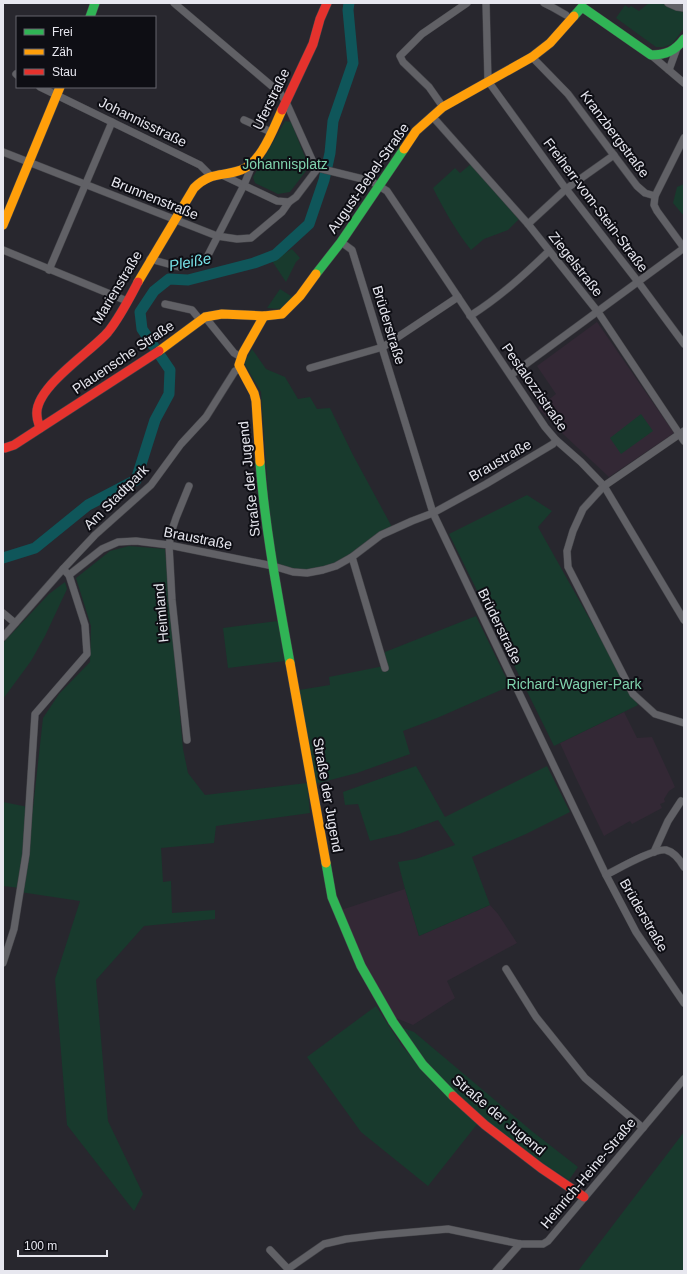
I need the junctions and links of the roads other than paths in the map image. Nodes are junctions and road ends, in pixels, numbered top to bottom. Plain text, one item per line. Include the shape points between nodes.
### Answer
1 (95, 3) edge
2 (174, 3) edge
3 (327, 3) edge
4 (467, 3) edge
5 (486, 3) edge
6 (544, 3) edge
7 (668, 3) edge
8 (584, 5) edge
9 (684, 8) edge
10 (566, 15) dead end
11 (90, 16) edge
12 (684, 39) edge
13 (677, 48) junction
14 (651, 55) junction
15 (532, 58) junction
16 (669, 70) junction
17 (488, 81) junction
18 (684, 82) edge
19 (45, 88) edge
20 (59, 91) edge
21 (286, 102) junction
22 (443, 107) junction
23 (432, 116) junction
24 (244, 120) dead end
25 (112, 122) junction
26 (271, 132) junction
27 (684, 138) edge
28 (3, 152) edge
29 (614, 155) junction
30 (29, 162) junction
31 (253, 163) junction
32 (319, 168) junction
33 (220, 174) junction
34 (210, 175) junction
35 (86, 184) junction
36 (244, 185) junction
37 (380, 186) junction
38 (566, 189) junction
39 (655, 196) junction
40 (289, 202) junction
41 (175, 220) junction
42 (528, 224) junction
43 (3, 225) edge
44 (217, 236) junction
45 (341, 242) junction
46 (684, 248) edge
47 (3, 250) edge
48 (549, 251) junction
49 (150, 259) junction
50 (49, 270) junction
51 (639, 283) junction
52 (458, 297) junction
53 (127, 301) junction
54 (165, 304) dead end
55 (598, 312) junction
56 (264, 316) junction
57 (470, 316) junction
58 (203, 319) junction
59 (684, 344) edge
60 (383, 347) junction
61 (241, 357) junction
62 (310, 368) dead end
63 (240, 369) junction
64 (511, 375) junction
65 (40, 428) junction
66 (682, 432) edge
67 (556, 440) junction
68 (684, 441) edge
69 (4, 446) edge
70 (3, 458) edge
71 (189, 486) dead end
72 (604, 486) junction
73 (433, 513) junction
74 (169, 545) junction
75 (352, 557) junction
76 (273, 566) junction
77 (64, 569) junction
78 (69, 575) junction
79 (3, 613) edge
80 (684, 620) edge
81 (15, 623) junction
82 (3, 638) edge
83 (385, 668) dead end
84 (684, 722) edge
85 (187, 740) dead end
86 (681, 801) dead end
87 (654, 852) junction
88 (684, 867) edge
89 (606, 875) junction
90 (3, 962) edge
91 (506, 970) dead end
92 (683, 998) edge
93 (684, 1079) edge
94 (643, 1128) junction
95 (584, 1197) junction
96 (520, 1244) junction
97 (270, 1250) dead end
98 (288, 1270) edge
99 (496, 1271) edge

1 - 11 street
2 - 21 street via 280,93
3 - 21 street, Uferstraße via 313,44
4 - 22 street via 422,34 400,56 403,62 430,87
5 - 17 street
6 - 10 street
7 - 9 street
8 - 14 street
8 - 15 street, August-Bebel-Straße
12 - 13 street
13 - 14 street via 661,56
13 - 16 street
14 - 16 street
15 - 17 street, August-Bebel-Straße
15 - 29 street, Kranzbergstraße via 568,94
16 - 18 street
17 - 22 street, August-Bebel-Straße
17 - 38 street, Freiherr-vom-Stein-Straße
19 - 20 street, Johannisstraße
20 - 25 street, Johannisstraße
20 - 30 street
21 - 26 street, Uferstraße
21 - 32 street via 313,162
22 - 23 street, August-Bebel-Straße
23 - 37 street, August-Bebel-Straße via 416,131
23 - 42 street, Ziegelstraße
24 - 26 street
25 - 34 street, Johannisstraße via 200,165
25 - 35 street
26 - 31 street, Uferstraße
27 - 39 street
28 - 30 street, Brunnenstraße
29 - 38 street
29 - 39 street, Kranzbergstraße via 637,186 645,193
30 - 35 street, Brunnenstraße
30 - 43 street
31 - 33 street via 238,171
31 - 36 street
32 - 37 street via 371,181
32 - 40 street
33 - 34 street
33 - 36 street
34 - 41 street, Marienstraße via 195,186
35 - 41 street, Brunnenstraße
35 - 50 street
36 - 40 street via 278,201
36 - 44 street
37 - 45 street, August-Bebel-Straße
37 - 52 street, Pestalozzistraße via 387,191
38 - 42 street
38 - 51 street, Freiherr-vom-Stein-Straße
39 - 46 street via 656,211
40 - 44 street, Brunnenstraße via 282,212 251,238
41 - 44 street, Brunnenstraße
41 - 49 street, Marienstraße
42 - 48 street, Ziegelstraße
44 - 49 street via 205,261 179,267
45 - 56 street, August-Bebel-Straße via 291,306 282,314
45 - 60 street, Brüderstraße via 352,250
46 - 51 street
47 - 50 street
48 - 55 street, Ziegelstraße
48 - 57 street via 508,290
49 - 53 street, Marienstraße
50 - 53 street
51 - 55 street
51 - 59 street, Freiherr-vom-Stein-Straße
52 - 57 street, Pestalozzistraße
52 - 60 street
53 - 65 street, Marienstraße via 107,334 56,378 43,396 37,418
54 - 58 street via 192,310
55 - 64 street
55 - 66 street, Ziegelstraße
56 - 58 street, Plauensche Straße via 222,314
56 - 61 street
57 - 64 street, Pestalozzistraße
58 - 61 street via 234,353
58 - 65 street, Plauensche Straße via 164,349
60 - 62 street
60 - 73 street, Brüderstraße
61 - 63 street
63 - 76 street, Straße der Jugend via 256,401 263,498
63 - 77 street, Am Stadtpark via 235,371 206,417 181,444 150,485 95,535
64 - 67 street, Pestalozzistraße
65 - 69 street, Plauensche Straße via 14,445
66 - 68 street, Ziegelstraße
66 - 72 street
67 - 72 street, Pestalozzistraße
67 - 73 street, Braustraße via 547,448
69 - 70 street
71 - 74 street, Heimland via 176,518
72 - 80 street, Pestalozzistraße
72 - 84 street via 583,509 573,531 567,551 568,567 633,694 655,714
73 - 75 street, Braustraße via 381,535
73 - 89 street, Brüderstraße
74 - 76 street, Braustraße
74 - 78 street, Braustraße via 136,541 118,542 102,548
74 - 85 street, Heimland via 172,600
75 - 76 street, Braustraße via 336,566 307,573
75 - 83 street
76 - 95 street, Straße der Jugend via 332,896 361,966 423,1065 443,1086 491,1130
77 - 78 street
77 - 81 street, Am Stadtpark
78 - 90 street via 85,625 87,654 35,714 26,854 14,929
79 - 81 street
81 - 82 street, Am Stadtpark
86 - 87 street via 668,821
87 - 88 street via 666,850 679,858
87 - 89 street
89 - 92 street, Brüderstraße via 636,932
91 - 94 street via 536,1017 585,1078
93 - 94 street, Heinrich-Heine-Straße
94 - 95 street, Heinrich-Heine-Straße
95 - 96 street, Heinrich-Heine-Straße via 548,1241 542,1244
96 - 98 street, Heinrich-Heine-Straße via 448,1229 379,1235 324,1244
96 - 99 street
97 - 98 street, Heinrich-Heine-Straße

